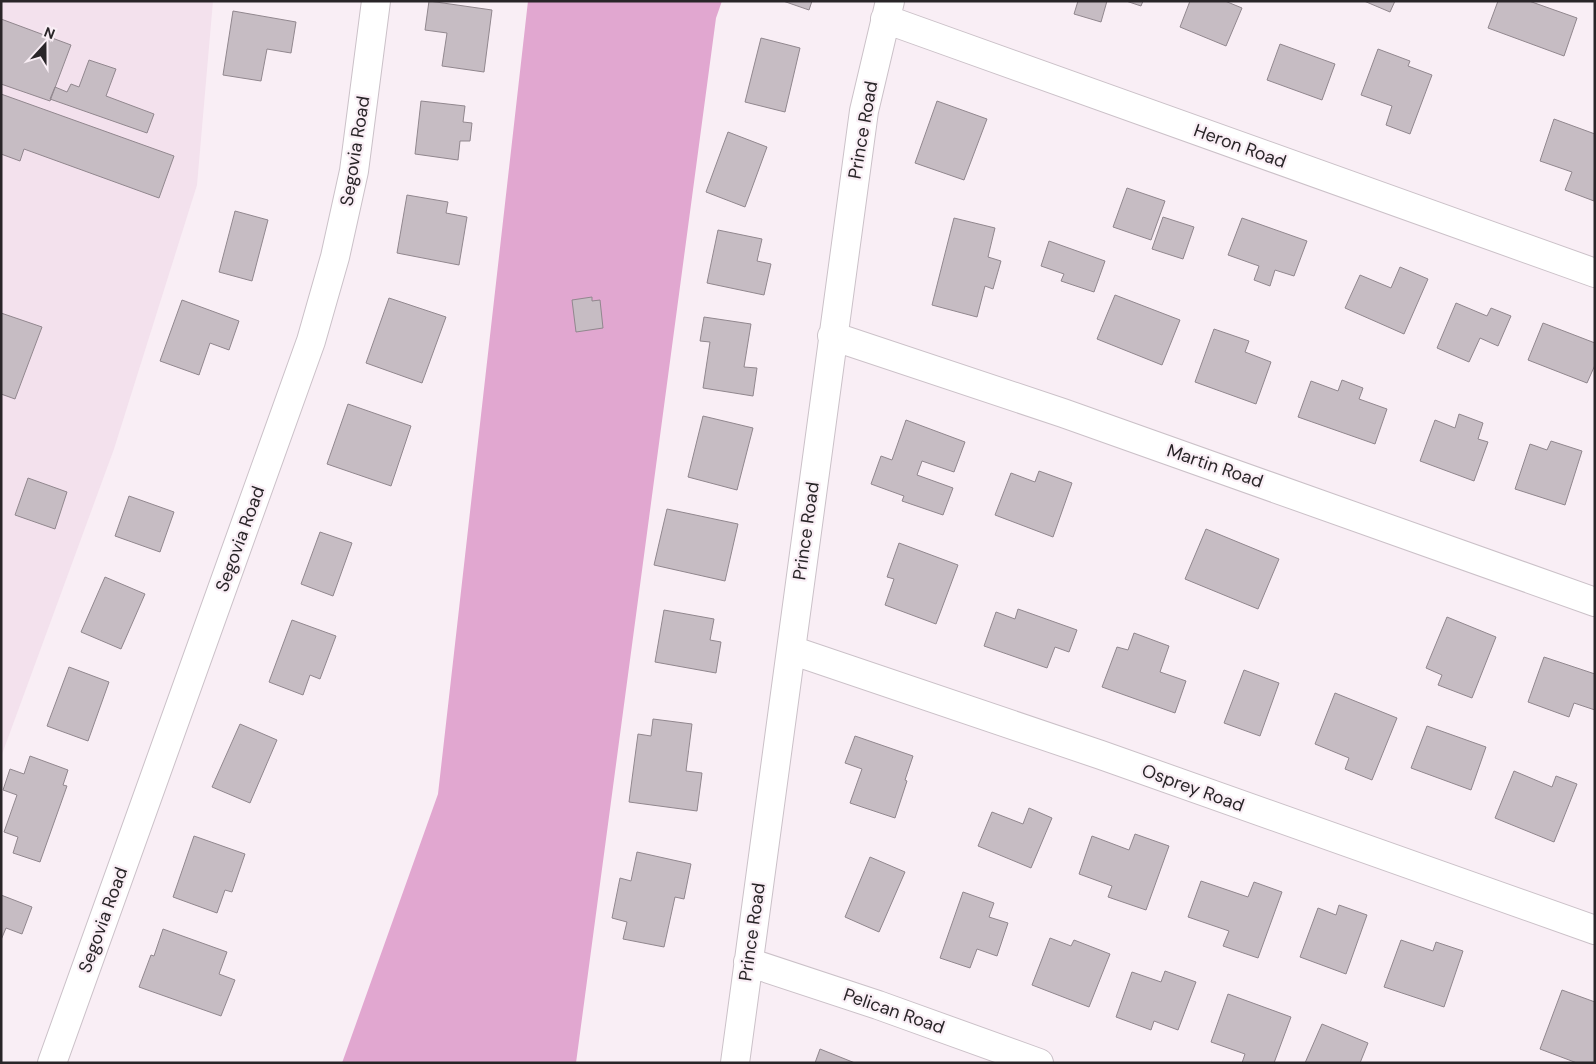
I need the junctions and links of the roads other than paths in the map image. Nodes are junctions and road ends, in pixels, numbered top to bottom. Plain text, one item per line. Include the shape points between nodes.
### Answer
1 (376, 1) edge
2 (888, 10) edge
3 (1595, 273) edge
4 (832, 336) junction
5 (1595, 602) edge
6 (791, 650) junction
7 (1595, 930) edge
8 (748, 962) junction
9 (52, 1063) edge
10 (735, 1063) edge
11 (1039, 1063) edge

1 - 9 street, Segovia Road via 354,171 335,257 311,342
2 - 3 street, Heron Road
2 - 4 street, Prince Road via 864,110
4 - 5 street, Martin Road via 1072,416
4 - 6 street, Prince Road
6 - 7 street, Osprey Road via 1101,755
6 - 8 street, Prince Road
8 - 10 street, Prince Road
8 - 11 street, Pelican Road

